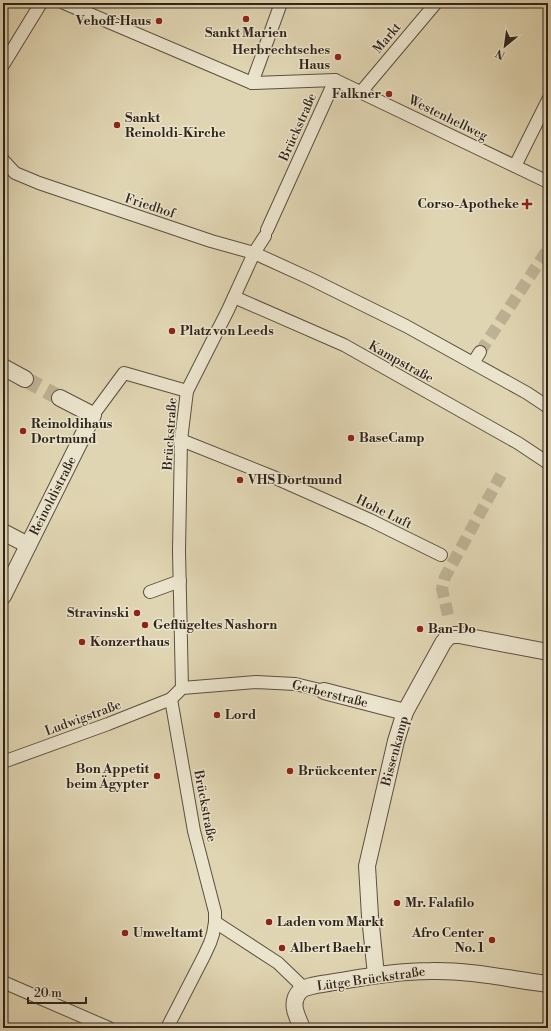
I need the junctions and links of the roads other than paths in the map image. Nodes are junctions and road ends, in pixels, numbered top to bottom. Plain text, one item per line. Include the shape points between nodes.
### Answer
1 (41, 3) edge
2 (64, 3) edge
3 (281, 3) edge
4 (436, 3) edge
5 (3, 65) edge
6 (335, 80) junction
7 (252, 82) junction
8 (361, 92) junction
9 (548, 100) edge
10 (4, 163) edge
11 (515, 166) junction
12 (548, 182) edge
13 (254, 253) junction
14 (234, 297) junction
15 (480, 352) tunnel mouth
16 (473, 363) junction
17 (3, 367) edge
18 (25, 379) tunnel mouth
19 (187, 391) junction
20 (60, 398) tunnel mouth
21 (548, 407) edge
22 (93, 416) junction
23 (181, 440) junction
24 (548, 463) edge
25 (3, 532) edge
26 (28, 545) junction
27 (441, 555) dead end
28 (180, 581) junction
29 (150, 592) dead end
30 (3, 596) edge
31 (548, 652) edge
32 (182, 688) junction
33 (324, 691) joint
34 (172, 699) junction
35 (405, 712) junction
36 (3, 762) edge
37 (215, 922) junction
38 (376, 975) junction
39 (3, 982) edge
40 (548, 984) edge
41 (304, 988) junction
42 (109, 1028) edge
43 (167, 1028) edge
44 (302, 1028) edge

1 - 5 street
2 - 7 street
3 - 7 street
4 - 8 street, Markt
6 - 7 street
6 - 8 street, Westenhellweg
6 - 13 street, Brückstraße via 266,233
8 - 11 street, Westenhellweg
9 - 11 street
10 - 13 street, Friedhof via 15,172 39,183
11 - 12 street, Westenhellweg
13 - 14 street, Brückstraße
13 - 16 street via 400,323
14 - 19 street, Brückstraße
14 - 24 street, Kampstraße via 344,346 518,443
15 - 16 street
16 - 21 street
17 - 18 street
19 - 22 street, Reinoldistraße via 124,373
19 - 23 street, Brückstraße
20 - 22 street
22 - 26 street, Reinoldistraße
23 - 27 street, Hohe Luft via 271,476
23 - 28 street, Brückstraße
25 - 26 street
26 - 30 street, Reinoldistraße
28 - 29 street
28 - 32 street, Brückstraße
31 - 35 street, Bissenkamp via 452,635 436,654
32 - 33 street, Gerberstraße via 256,682 294,684
32 - 34 street
33 - 35 street, Gerberstraße
34 - 36 street, Ludwigstraße
34 - 37 street, Brückstraße via 194,831 215,912
35 - 38 street, Bissenkamp via 367,866
37 - 41 street, Lütge Brückstraße via 278,963
37 - 43 street, Brückstraße via 204,956
38 - 40 street, Lütge Brückstraße via 430,971 461,972
38 - 41 street, Lütge Brückstraße
39 - 42 street
41 - 44 street via 294,1004

